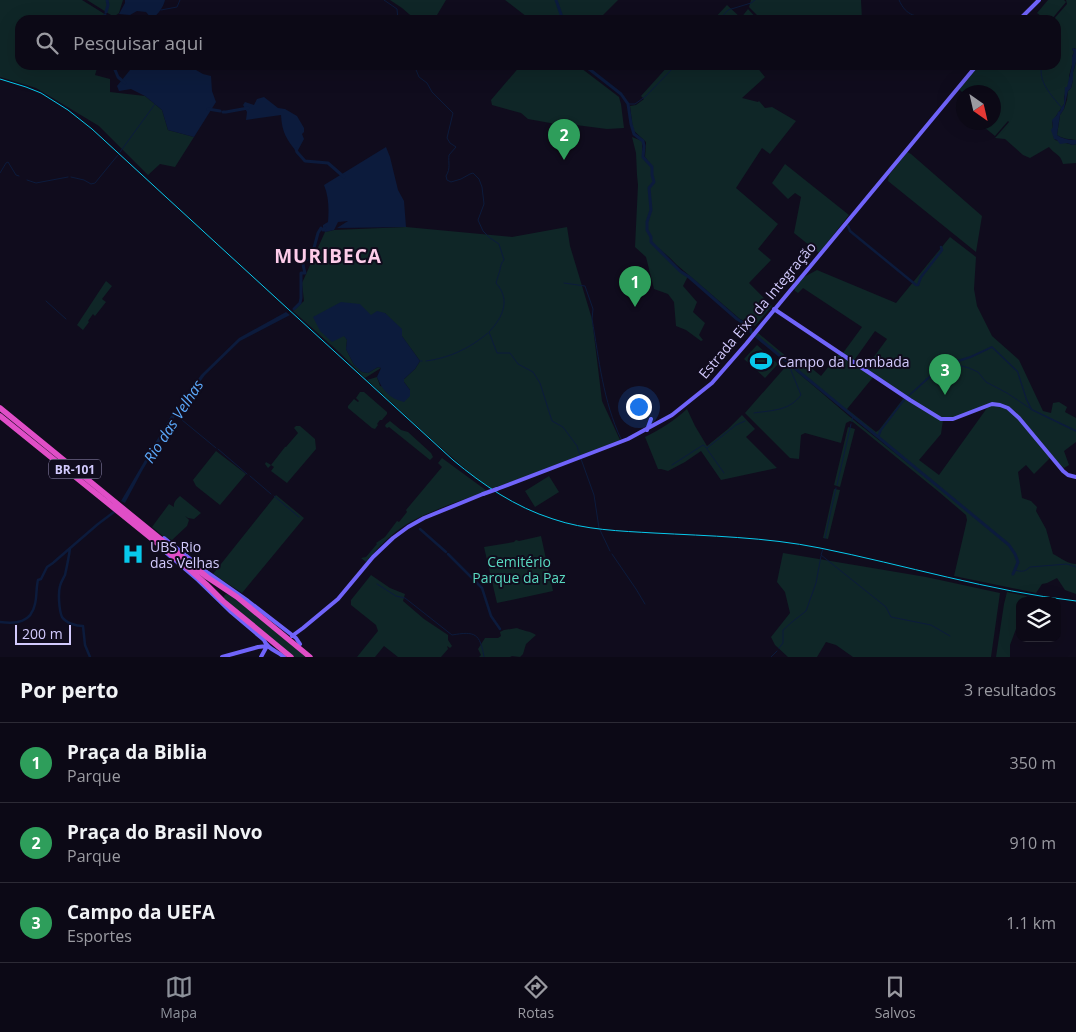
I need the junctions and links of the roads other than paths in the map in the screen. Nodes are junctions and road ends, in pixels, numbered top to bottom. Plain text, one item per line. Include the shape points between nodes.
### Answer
1 (1039, 0) edge
2 (1024, 15) edge
3 (973, 70) edge
4 (780, 302) junction
5 (774, 309) junction
6 (781, 313) junction
7 (769, 316) junction
8 (0, 408) edge
9 (0, 416) edge
10 (651, 418) dead end
11 (647, 430) junction
12 (1076, 477) edge
13 (150, 530) junction
14 (157, 543) junction
15 (231, 592) junction
16 (223, 601) junction
17 (303, 628) junction
18 (280, 632) junction
19 (261, 633) junction
20 (292, 636) junction
21 (264, 640) junction
22 (300, 644) junction
23 (258, 647) junction
24 (269, 647) junction
25 (303, 651) junction
26 (287, 656) edge
27 (222, 657) edge
28 (261, 657) edge
29 (310, 657) edge

1 - 2 main road
3 - 4 main road, Estrada Eixo da Integração
4 - 5 main road, Estrada Eixo da Integração
4 - 6 main road
5 - 6 main road
5 - 7 main road, Estrada Eixo da Integração
6 - 7 main road
6 - 12 main road via 944,420 992,404 1005,406 1066,473
7 - 11 main road, Estrada Eixo da Integração via 712,383
8 - 13 highway, BR-101
9 - 14 highway, BR-101
10 - 11 main road
11 - 17 main road, Estrada Eixo da Integração, bridge via 424,518 382,547 338,599
13 - 15 highway, BR-101 via 207,577
13 - 20 main road
14 - 16 highway, BR-101
14 - 21 main road
15 - 16 highway via 222,594
15 - 18 highway, BR-101
16 - 19 highway, BR-101
17 - 20 main road, Estrada Eixo da Integração
17 - 22 main road
18 - 20 highway
18 - 25 highway, BR-101
19 - 21 highway
19 - 26 highway, BR-101
20 - 22 main road
21 - 23 main road
21 - 24 main road
22 - 25 highway
23 - 24 main road
23 - 27 main road
24 - 26 highway
24 - 28 main road
25 - 29 highway, BR-101

